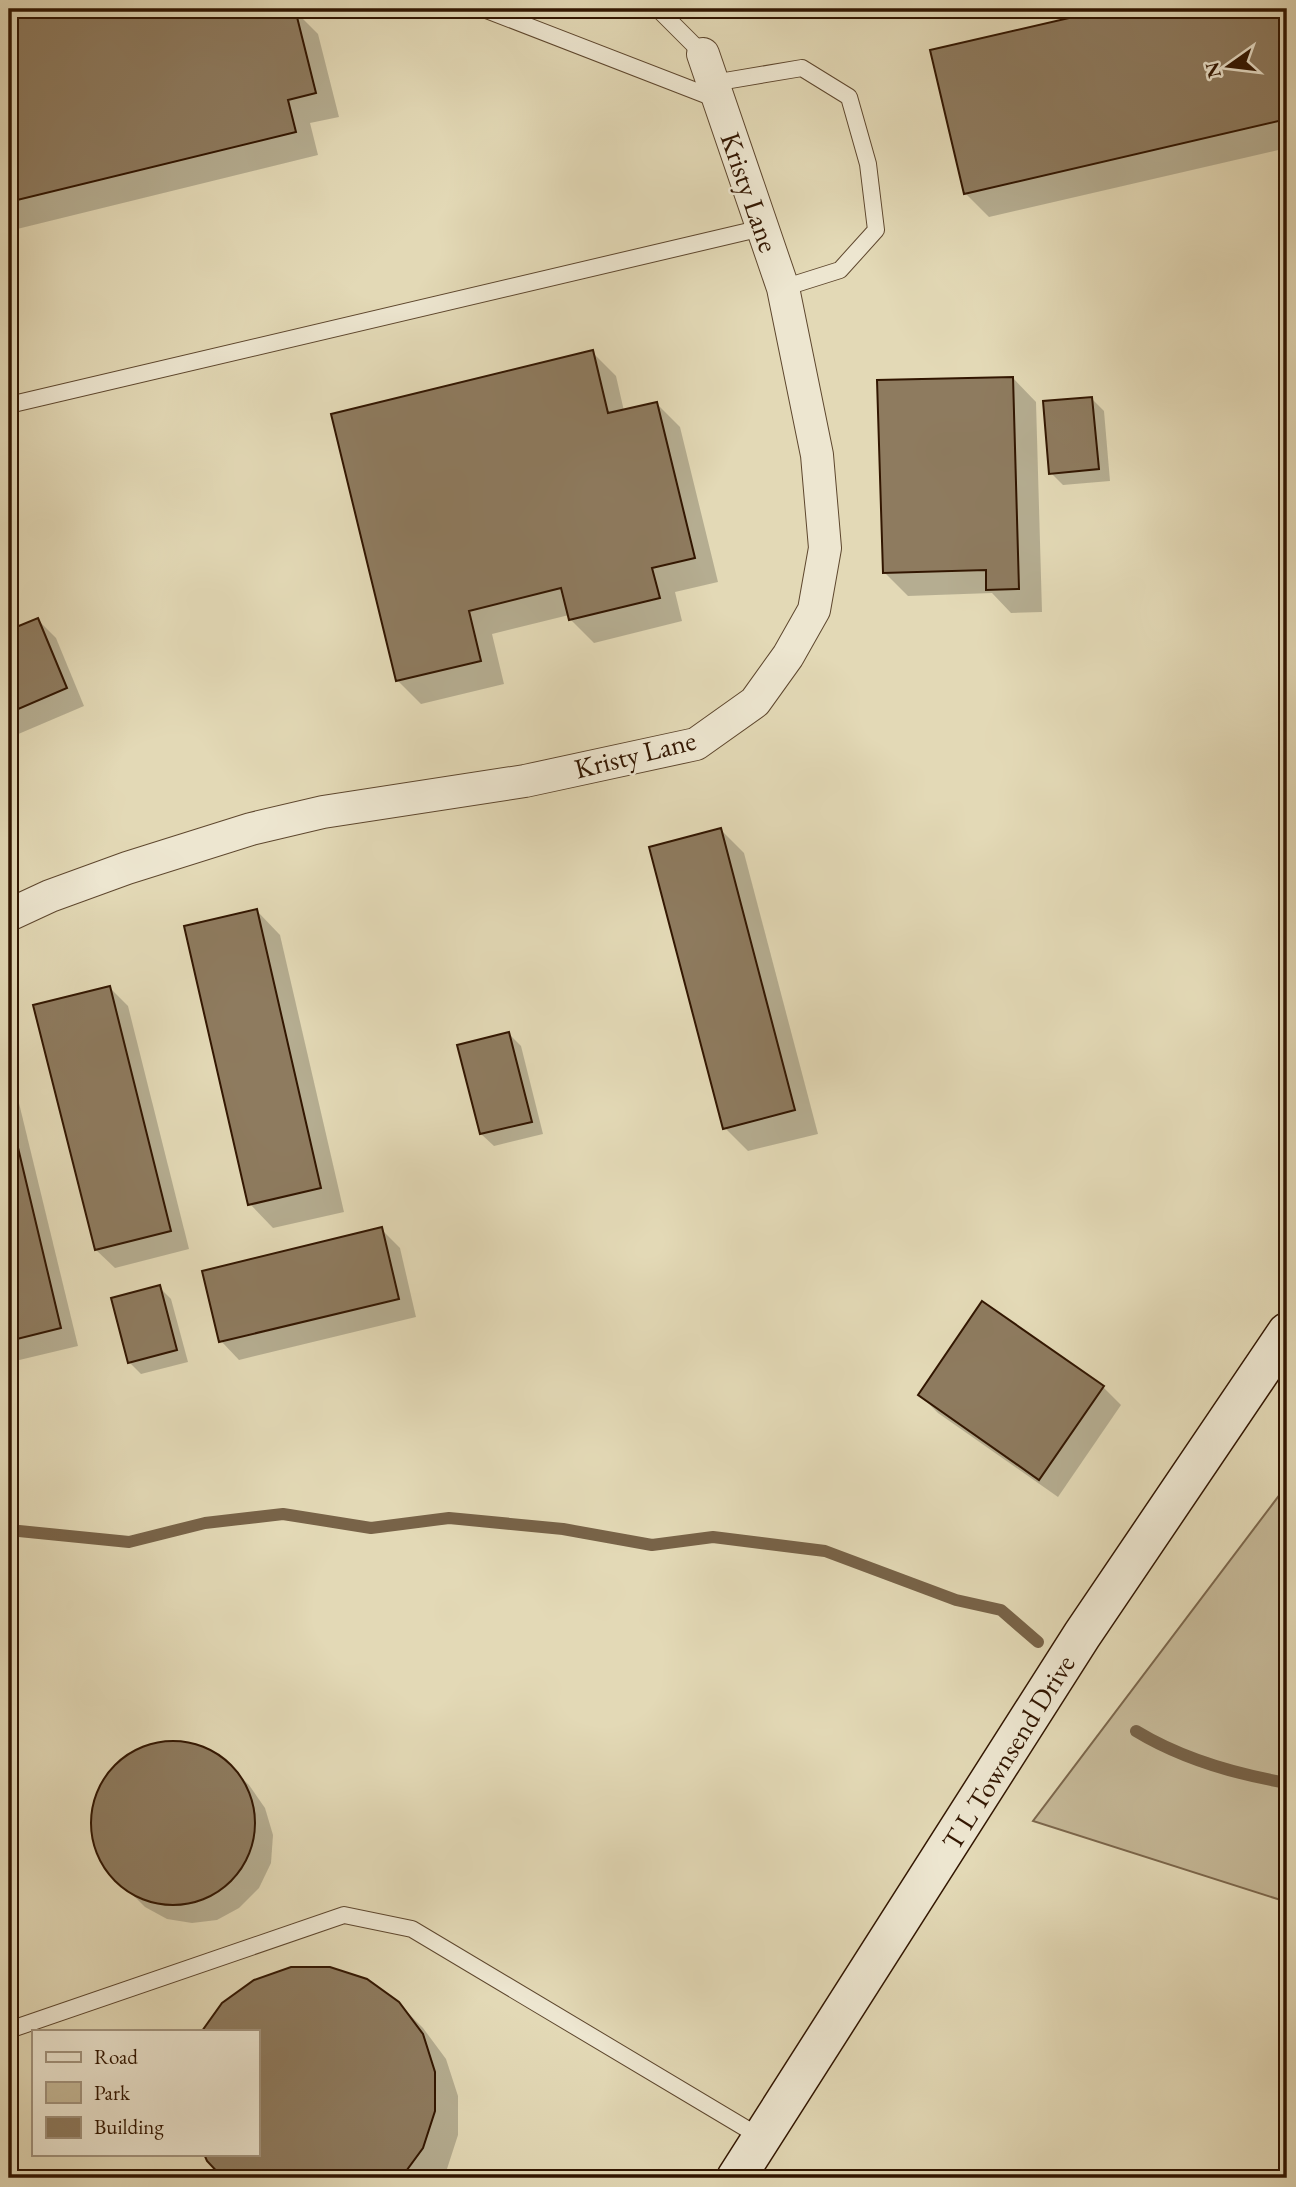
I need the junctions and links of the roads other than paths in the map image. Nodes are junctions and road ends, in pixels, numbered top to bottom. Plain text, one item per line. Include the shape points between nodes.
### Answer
1 (484, 9) edge
2 (658, 9) edge
3 (703, 54) joint
4 (716, 92) junction
5 (762, 228) junction
6 (783, 288) junction
7 (9, 405) edge
8 (9, 915) edge
9 (1287, 1332) edge
10 (9, 2030) edge
11 (762, 2138) junction
12 (736, 2178) edge

1 - 4 lane
2 - 3 lane
3 - 4 street, Kristy Lane
4 - 5 street, Kristy Lane
4 - 6 lane via 802,68 849,97 868,164 876,230 840,270
5 - 6 street, Kristy Lane
5 - 7 lane
6 - 8 street, Kristy Lane via 817,455 825,548 814,610 755,702 696,744 524,781 323,812 250,829 127,867
9 - 11 street, T L Townsend Drive via 1082,1635
10 - 11 lane via 344,1915 412,1929
11 - 12 street, T L Townsend Drive

